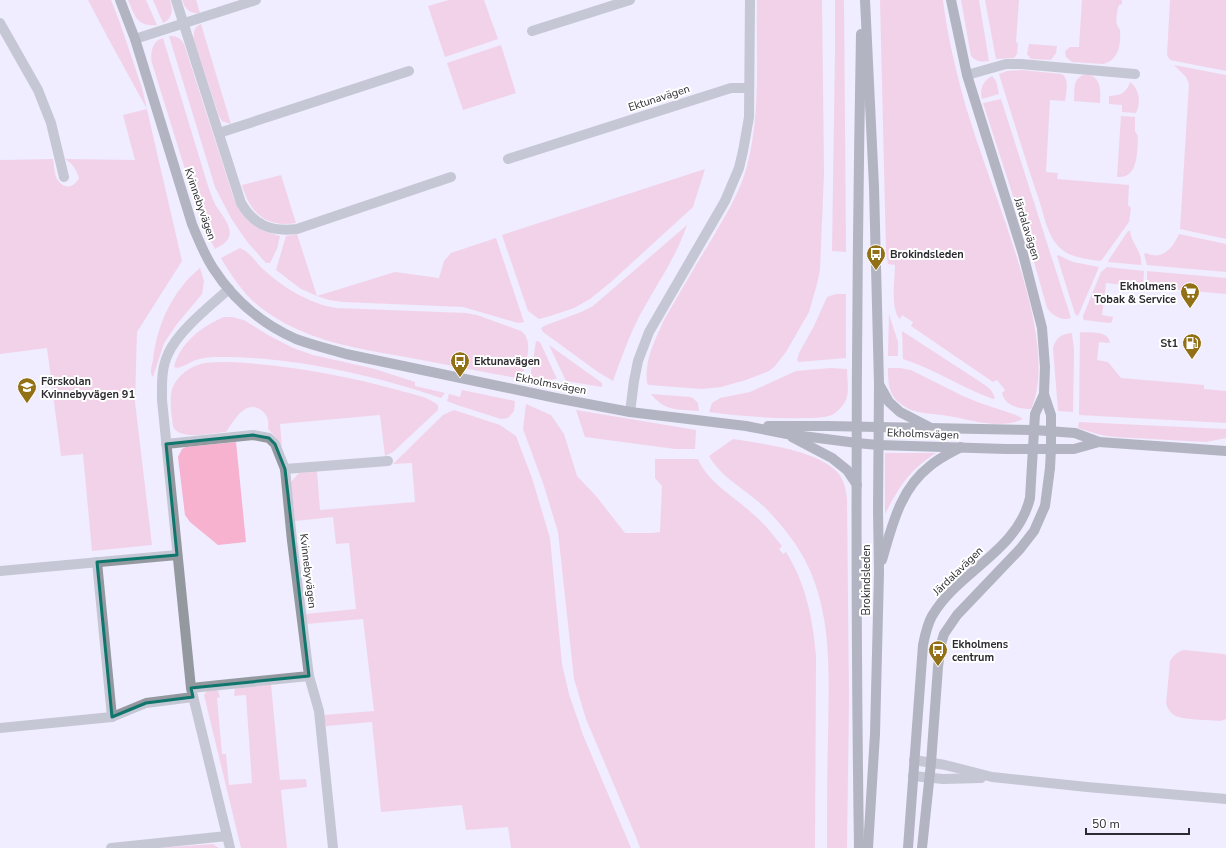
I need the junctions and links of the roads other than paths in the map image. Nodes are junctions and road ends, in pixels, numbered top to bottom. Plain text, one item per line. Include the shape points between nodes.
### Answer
1 (120, 0) edge
2 (176, 0) edge
3 (256, 0) edge
4 (630, 0) edge
5 (750, 0) edge
6 (861, 0) edge
7 (865, 0) edge
8 (952, 0) edge
9 (0, 23) edge
10 (183, 24) junction
11 (532, 31) dead end
12 (135, 39) junction
13 (409, 71) dead end
14 (1135, 74) dead end
15 (967, 75) junction
16 (749, 88) junction
17 (220, 134) junction
18 (508, 159) dead end
19 (64, 177) dead end
20 (451, 177) dead end
21 (229, 289) junction
22 (878, 384) junction
23 (1044, 394) junction
24 (630, 412) junction
25 (746, 426) junction
26 (857, 427) junction
27 (878, 428) junction
28 (934, 429) junction
29 (1034, 430) junction
30 (1051, 432) junction
31 (787, 434) junction
32 (1099, 442) junction
33 (857, 443) junction
34 (166, 444) junction
35 (878, 445) junction
36 (962, 447) junction
37 (1033, 448) junction
38 (1051, 449) junction
39 (1226, 451) edge
40 (388, 461) dead end
41 (285, 469) junction
42 (857, 485) junction
43 (177, 555) junction
44 (97, 562) junction
45 (0, 571) edge
46 (879, 572) junction
47 (309, 676) junction
48 (192, 693) junction
49 (112, 717) junction
50 (0, 728) edge
51 (914, 760) junction
52 (931, 763) junction
53 (913, 776) junction
54 (992, 777) junction
55 (929, 778) junction
56 (1226, 800) edge
57 (227, 836) junction
58 (138, 847) edge
59 (111, 848) edge
60 (230, 848) edge
61 (333, 848) edge
62 (859, 848) edge
63 (868, 848) edge
64 (908, 848) edge
65 (922, 848) edge

1 - 12 street, Kvinnebyvägen
2 - 10 street
3 - 10 street
4 - 11 street
5 - 16 street
6 - 26 street, Brokindsleden
7 - 22 street, Brokindsleden via 874,187
8 - 15 street, Järdalavägen
9 - 19 street via 38,90 51,123
10 - 12 street
10 - 17 street
12 - 21 street, Kvinnebyvägen via 192,224 212,268
13 - 17 street
14 - 15 street via 1006,64
15 - 23 street, Järdalavägen via 1023,254 1042,328
16 - 18 street, Ektunavägen via 731,88
16 - 24 street via 747,133 739,168 725,201 649,332 638,360
17 - 20 street via 241,203 253,219 273,229 297,229
21 - 24 street, Ekholmsvägen via 262,320 285,333 318,346
21 - 34 street via 183,333 168,354 162,379
22 - 27 street, Brokindsleden
22 - 28 street via 889,402 900,412
23 - 29 street, Järdalavägen via 1035,414
23 - 30 street, Järdalavägen via 1051,415
24 - 25 street, Ekholmsvägen
25 - 26 street, Ekholmsvägen
25 - 31 street, Ekholmsvägen
26 - 27 street, Ekholmsvägen
26 - 33 street, Brokindsleden
27 - 28 street, Ekholmsvägen
27 - 35 street, Brokindsleden
28 - 29 street, Ekholmsvägen
29 - 30 street, Ekholmsvägen
29 - 37 street, Järdalavägen
30 - 32 street, Ekholmsvägen via 1075,433
30 - 38 street, Järdalavägen
31 - 33 street, Ekholmsvägen
31 - 42 street via 832,458 847,470
32 - 38 street, Ekholmsvägen via 1074,449
32 - 39 street, Ekholmsvägen
33 - 35 street, Ekholmsvägen
33 - 42 street, Brokindsleden
34 - 41 street, Kvinnebyvägen via 261,436 269,438 275,444
34 - 43 street
35 - 36 street, Ekholmsvägen
35 - 46 street, Brokindsleden
36 - 37 street, Ekholmsvägen
36 - 46 street via 928,467 908,491 891,528
37 - 38 street, Ekholmsvägen
37 - 51 street, Järdalavägen via 1030,498 1019,525 1005,544 945,599 928,627 923,645
38 - 52 street, Järdalavägen via 1045,506 1034,531 956,615 944,634 938,667
40 - 41 street
41 - 47 street, Kvinnebyvägen
42 - 62 street, Brokindsleden
43 - 44 street
43 - 48 street
44 - 45 street
44 - 49 street
46 - 63 street, Brokindsleden via 875,734
47 - 48 street
47 - 61 street, Kvinnebyvägen via 319,711
48 - 49 street via 146,703
48 - 57 street
49 - 50 street
51 - 52 street
51 - 53 street, Järdalavägen
52 - 54 street
52 - 55 street, Järdalavägen
53 - 55 street
53 - 64 street, Järdalavägen
54 - 55 street
54 - 56 street
55 - 65 street, Järdalavägen
57 - 58 street
57 - 60 street
58 - 59 street

